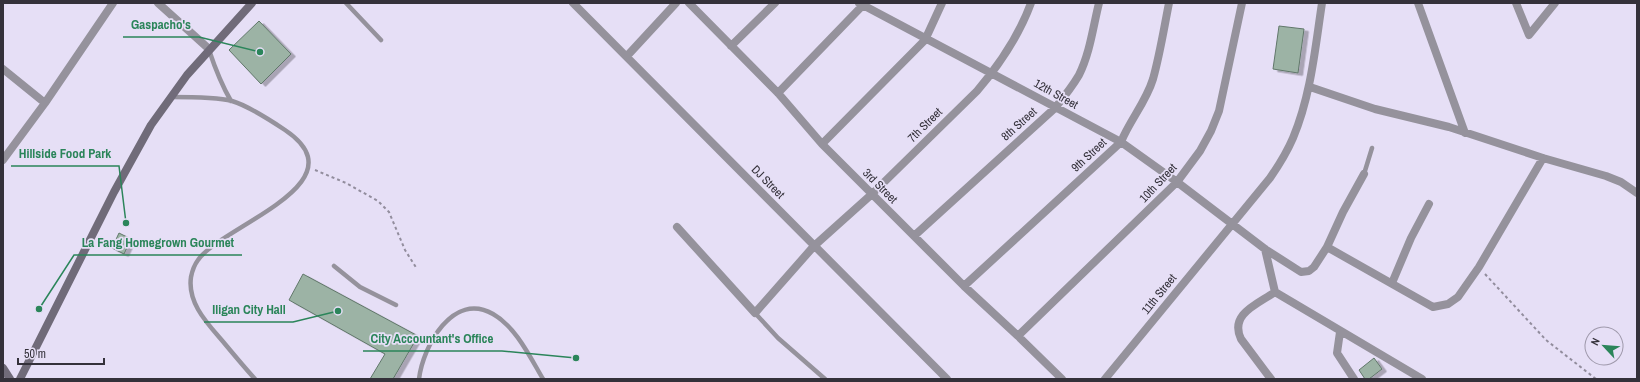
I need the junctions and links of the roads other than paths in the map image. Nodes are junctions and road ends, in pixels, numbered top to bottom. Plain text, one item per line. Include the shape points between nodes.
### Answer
1 (113, 3) edge
2 (158, 3) edge
3 (252, 3) edge
4 (346, 3) edge
5 (676, 3) edge
6 (689, 3) edge
7 (775, 3) edge
8 (942, 3) edge
9 (1031, 3) edge
10 (1099, 3) edge
11 (1169, 3) edge
12 (1242, 3) edge
13 (1322, 3) edge
14 (1418, 3) edge
15 (1516, 3) edge
16 (1555, 3) edge
17 (575, 4) edge
18 (862, 4) edge
19 (381, 40) dead end
20 (926, 40) junction
21 (731, 46) junction
22 (209, 50) junction
23 (627, 56) junction
24 (3, 69) edge
25 (992, 73) junction
26 (1310, 87) junction
27 (778, 93) junction
28 (170, 97) junction
29 (231, 101) junction
30 (45, 103) junction
31 (1055, 108) junction
32 (1465, 133) junction
33 (1121, 142) junction
34 (822, 144) junction
35 (1372, 148) dead end
36 (1543, 158) junction
37 (3, 160) edge
38 (1364, 174) joint
39 (1178, 182) junction
40 (1637, 193) edge
41 (872, 194) junction
42 (1429, 204) dead end
43 (1231, 224) junction
44 (677, 227) dead end
45 (914, 236) junction
46 (814, 246) junction
47 (1327, 247) junction
48 (1265, 249) junction
49 (334, 266) dead end
50 (1392, 283) junction
51 (964, 286) junction
52 (1275, 292) junction
53 (396, 305) dead end
54 (755, 313) junction
55 (1340, 332) junction
56 (1018, 336) junction
57 (3, 368) edge
58 (10, 379) edge
59 (20, 379) edge
60 (255, 379) edge
61 (419, 379) edge
62 (543, 379) edge
63 (825, 379) edge
64 (947, 379) edge
65 (1062, 379) edge
66 (1106, 379) edge
67 (1271, 379) edge
68 (1354, 379) edge
69 (1422, 379) edge

1 - 30 street
2 - 22 street
3 - 22 main road
4 - 19 lane
5 - 23 street
6 - 21 street, 3rd Street
7 - 21 street
8 - 20 street
9 - 25 street, 7th Street via 1019,32
10 - 31 street, 8th Street via 1079,74
11 - 33 street, 9th Street via 1152,79 1142,104 1129,123
12 - 39 street, 10th Street via 1219,111 1200,151
13 - 26 street, 11th Street
14 - 32 street
15 - 16 street via 1529,35
17 - 23 street, DJ Street
18 - 20 street, 12th Street
18 - 27 street
20 - 25 street, 12th Street
20 - 34 street
21 - 27 street, 3rd Street
22 - 28 main road
22 - 29 lane via 215,69
23 - 46 street, DJ Street
24 - 30 street
25 - 31 street, 12th Street
25 - 41 street, 7th Street
26 - 32 street via 1375,109
26 - 43 street, 11th Street via 1285,154 1270,178
27 - 34 street, 3rd Street
28 - 29 lane
28 - 59 main road via 151,125 114,192
29 - 60 lane via 292,134 308,153 309,167 299,183 277,204 208,249 197,260 191,275 190,288 203,318
30 - 37 street
31 - 33 street, 12th Street
31 - 45 street, 8th Street
32 - 36 street
33 - 39 street, 12th Street
33 - 51 street, 9th Street
34 - 41 street, 3rd Street
35 - 38 lane
36 - 40 street via 1606,176
36 - 50 street via 1479,267 1458,297 1448,304 1433,307
38 - 47 street
39 - 43 street, 12th Street
39 - 56 street, 10th Street
41 - 45 street, 3rd Street
41 - 46 street, 7th Street
42 - 50 street
43 - 48 street, 12th Street
43 - 66 street, 11th Street
44 - 54 street
45 - 51 street, 3rd Street
46 - 54 street, 7th Street
46 - 64 street, DJ Street
47 - 48 street, 12th Street via 1314,267 1301,272
47 - 50 street
48 - 52 street
49 - 53 lane via 360,287
51 - 56 street, 3rd Street
52 - 55 street
52 - 67 street via 1241,315 1237,332
54 - 63 lane via 778,338
55 - 68 street via 1337,353
55 - 69 street
56 - 65 street, 3rd Street
57 - 58 main road
61 - 62 lane via 426,353 435,335 448,319 469,308 482,309 504,323 517,338

